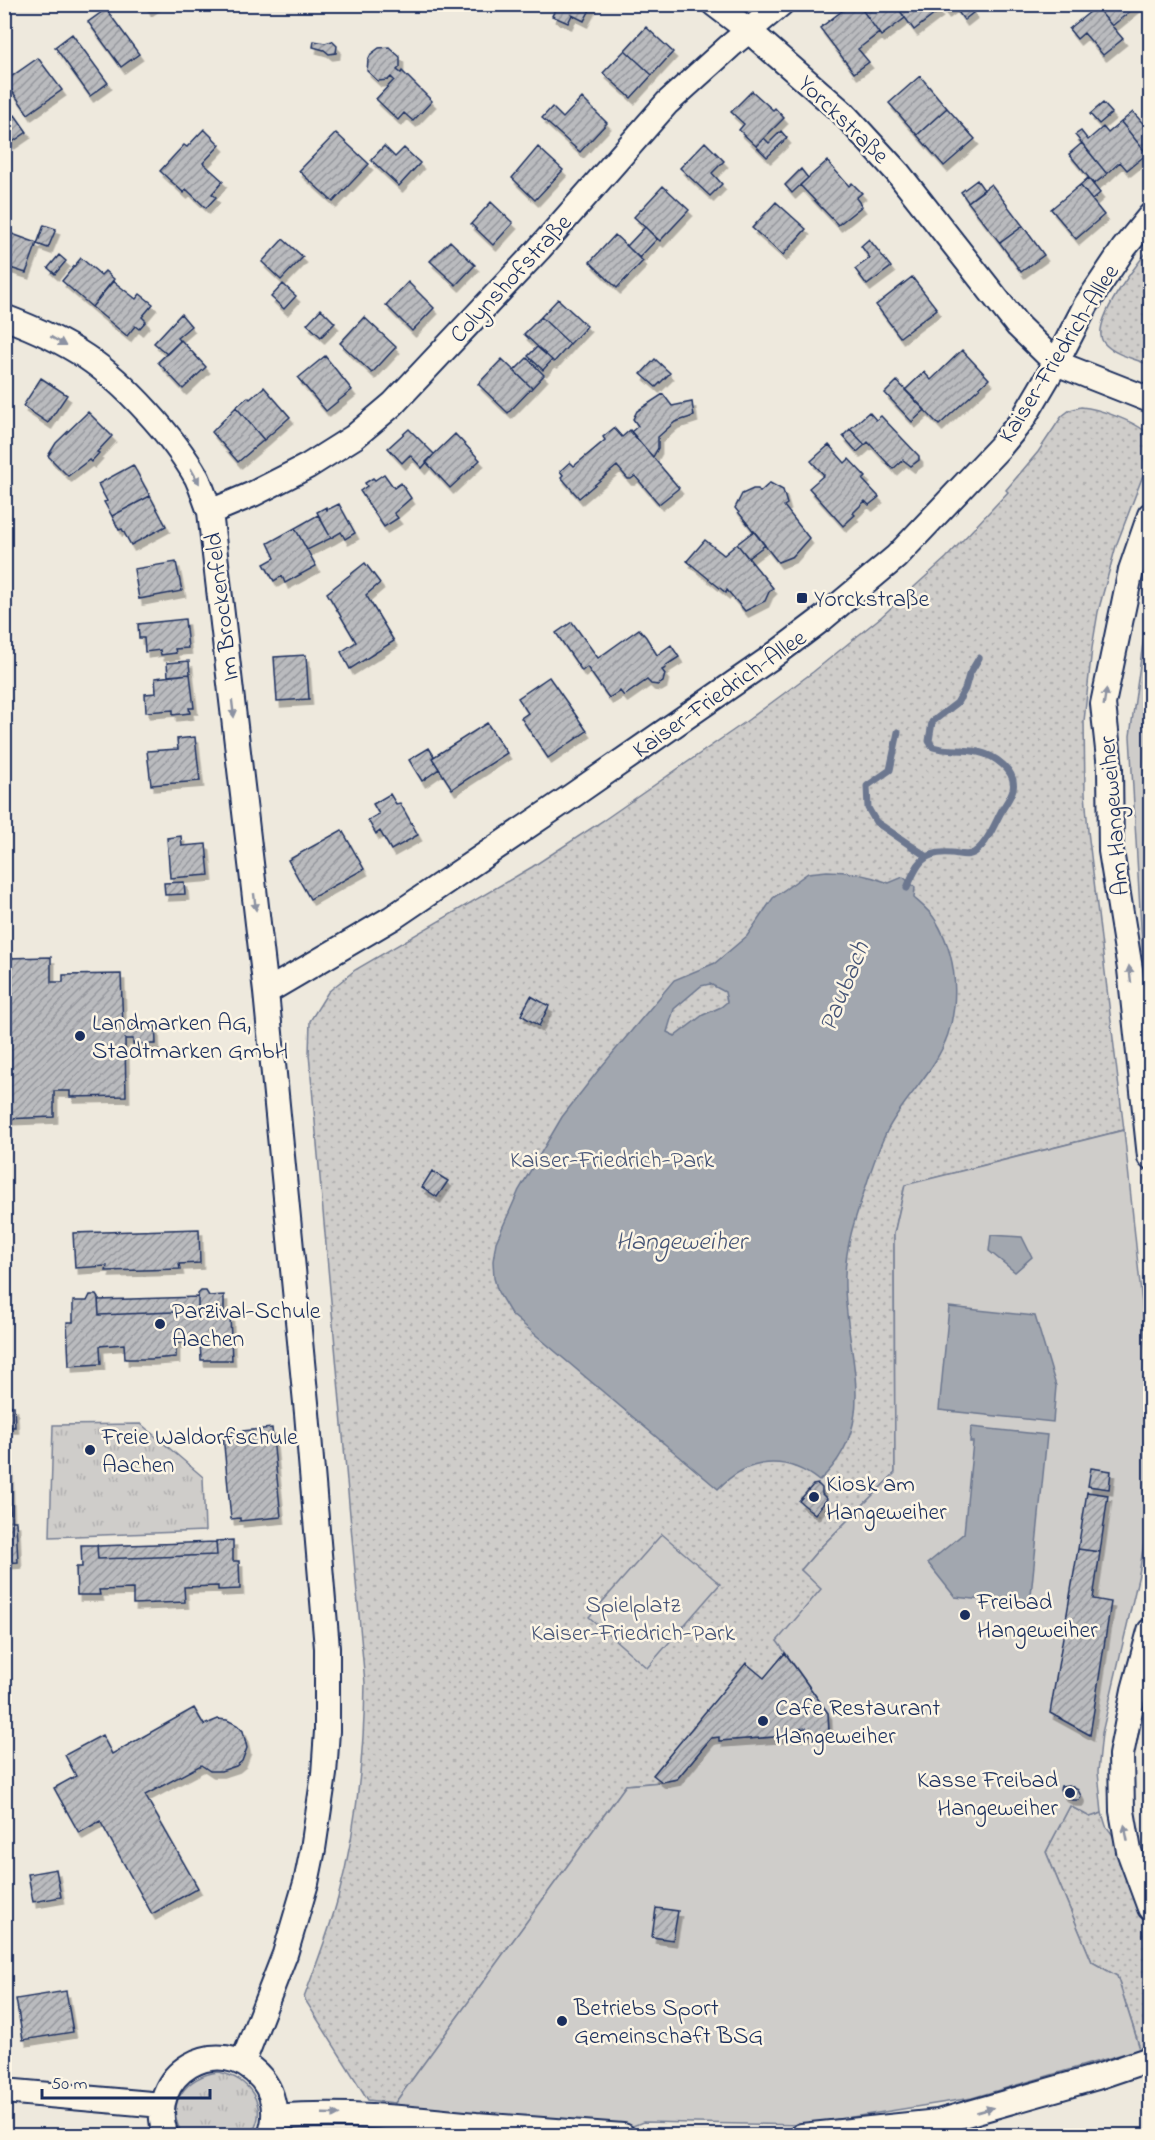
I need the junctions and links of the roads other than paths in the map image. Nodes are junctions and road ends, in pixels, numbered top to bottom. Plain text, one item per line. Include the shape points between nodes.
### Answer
1 (714, 4) edge
2 (781, 4) edge
3 (748, 30) junction
4 (1150, 216) edge
5 (4, 317) edge
6 (1056, 363) junction
7 (1150, 400) edge
8 (210, 512) junction
9 (1150, 515) edge
10 (266, 992) junction
11 (1150, 1157) edge
12 (1150, 1631) edge
13 (1150, 1908) edge
14 (1150, 2059) edge
15 (243, 2062) junction
16 (4, 2091) edge
17 (162, 2105) junction
18 (272, 2126) edge
19 (166, 2136) edge
20 (623, 2136) edge
21 (802, 2136) edge

1 - 3 street, Yorckstraße
2 - 3 street, Colynshofstraße
3 - 6 street, Yorckstraße via 843,113 898,173 1018,326
3 - 8 street, Colynshofstraße via 667,103 540,249 393,404 354,437 308,466
4 - 6 street, Kaiser-Friedrich-Allee via 1086,305
5 -> 8 street, Im Brockenfeld via 50,336 113,378 158,424 190,468
6 - 7 street, Yorckstraße
6 - 10 street, Kaiser-Friedrich-Allee via 1023,419 1000,447 896,557 822,619 579,792 392,918
8 -> 10 street, Im Brockenfeld
11 -> 9 street, Am Hangeweiher via 1130,969 1111,851 1110,768 1103,704 1131,570
10 - 15 street, Im Brockenfeld via 326,1637 327,1731 320,1805 306,1883 285,1954
13 -> 12 street via 1127,1841 1121,1755
21 -> 14 street via 938,2122
15 - 17 street via 223,2057 203,2059 185,2067 165,2092
15 - 18 street via 255,2071 272,2097
16 - 17 street
17 - 19 street
18 -> 20 street via 316,2113 387,2115

